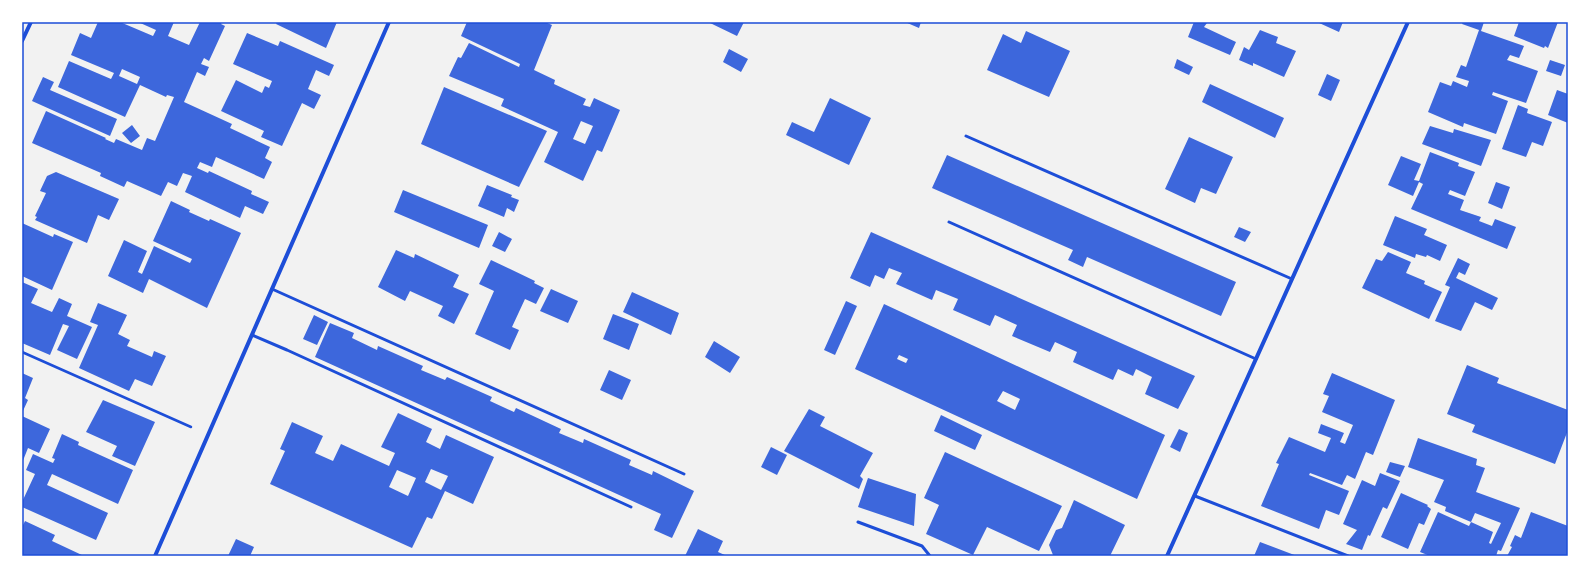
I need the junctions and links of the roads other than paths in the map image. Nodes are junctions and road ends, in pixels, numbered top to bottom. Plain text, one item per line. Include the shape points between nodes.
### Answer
1 (31, 22) edge
2 (389, 22) edge
3 (1408, 22) edge
4 (22, 41) edge
5 (966, 136) dead end
6 (949, 222) dead end
7 (1292, 279) junction
8 (272, 288) junction
9 (252, 335) junction
10 (1256, 359) junction
11 (684, 474) dead end
12 (1195, 496) junction
13 (631, 507) dead end
14 (858, 522) dead end
15 (155, 556) edge
16 (930, 556) edge
17 (1167, 556) edge
18 (1348, 556) edge

1 - 4 street
2 - 8 street
3 - 7 street
5 - 7 lane
6 - 10 lane
7 - 10 street
8 - 9 street
8 - 11 lane
9 - 13 lane
9 - 15 street
10 - 12 street
12 - 17 street
12 - 18 lane
14 - 16 lane via 922,546

